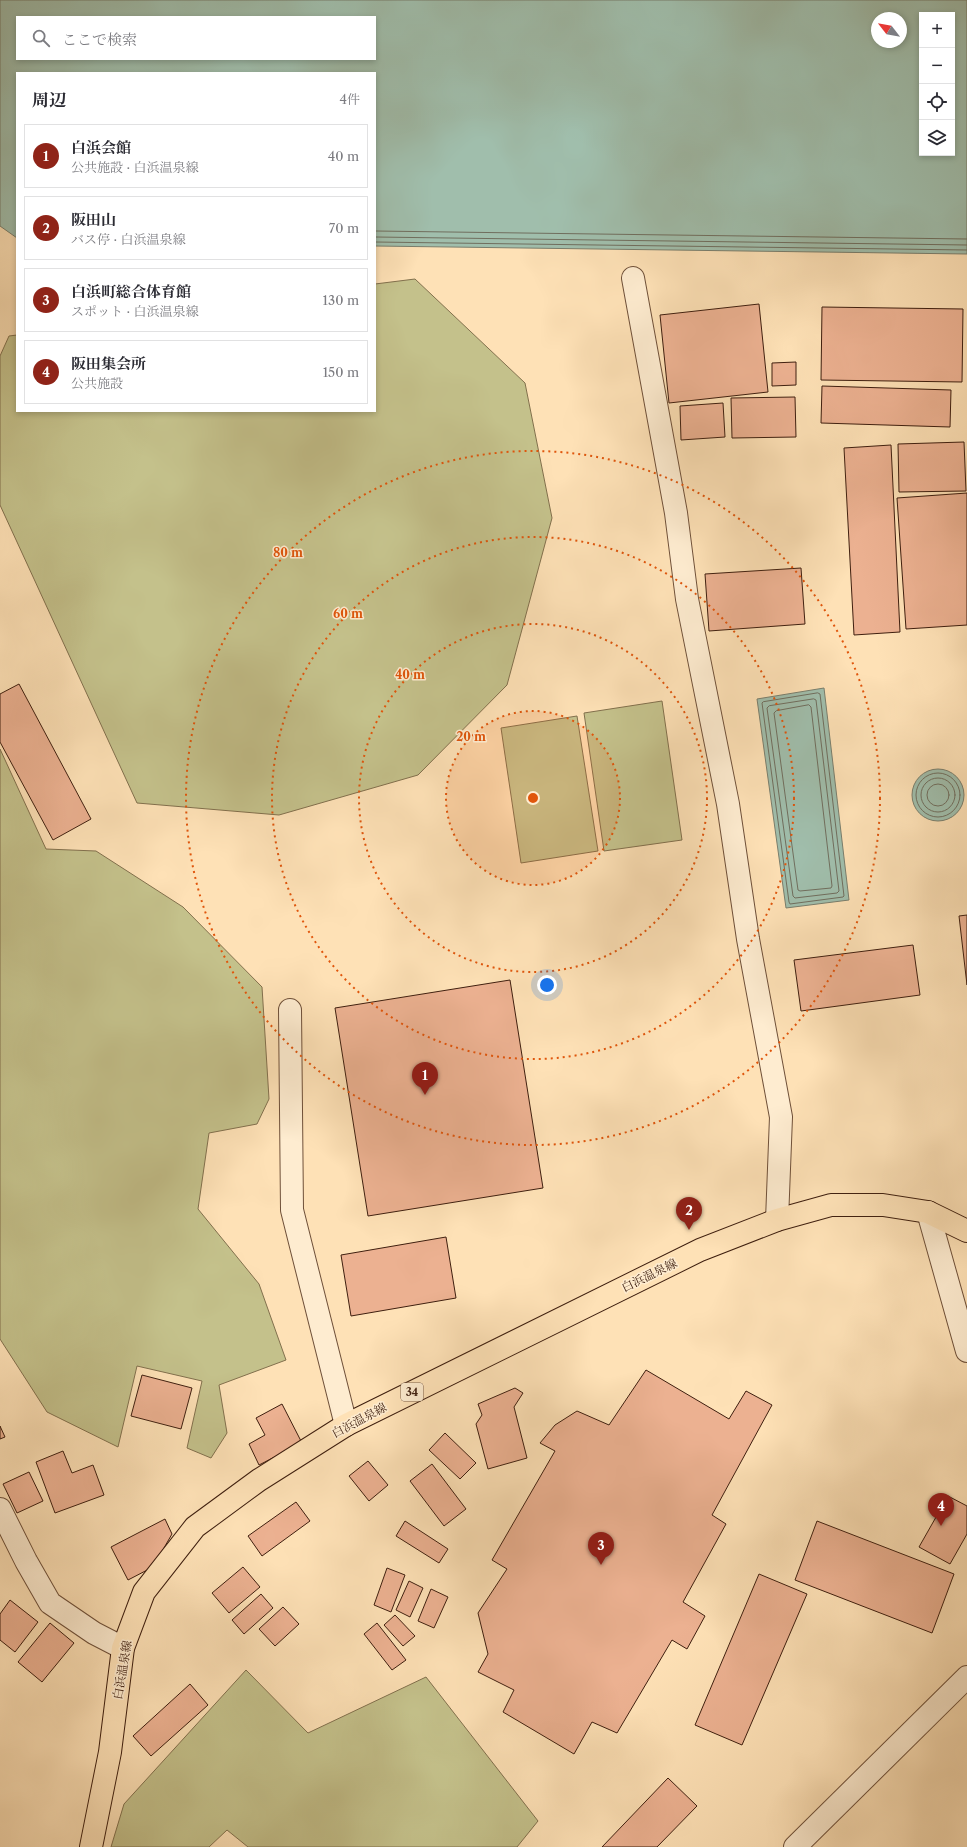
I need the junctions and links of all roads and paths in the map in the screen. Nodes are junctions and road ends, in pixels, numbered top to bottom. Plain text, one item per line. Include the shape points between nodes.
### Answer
1 (633, 278) dead end
2 (290, 1010) dead end
3 (928, 1212) junction
4 (777, 1220) junction
5 (967, 1231) edge
6 (967, 1351) edge
7 (346, 1425) junction
8 (0, 1508) edge
9 (123, 1648) junction
10 (967, 1677) edge
11 (91, 1847) edge
12 (795, 1847) edge

1 - 4 street via 676,513 687,599 728,804 748,939 781,1117
2 - 7 street via 292,1210
3 - 4 main road, 白浜温泉線 / 34 via 883,1205 831,1205
3 - 5 main road, 白浜温泉線 / 34
3 - 6 street
4 - 7 main road, 白浜温泉線 / 34 via 700,1250
7 - 9 main road, 白浜温泉線 / 34 via 259,1480 195,1528 144,1592
8 - 9 street via 50,1603 94,1633
9 - 11 main road, 白浜温泉線 / 34 via 110,1752
10 - 12 street

